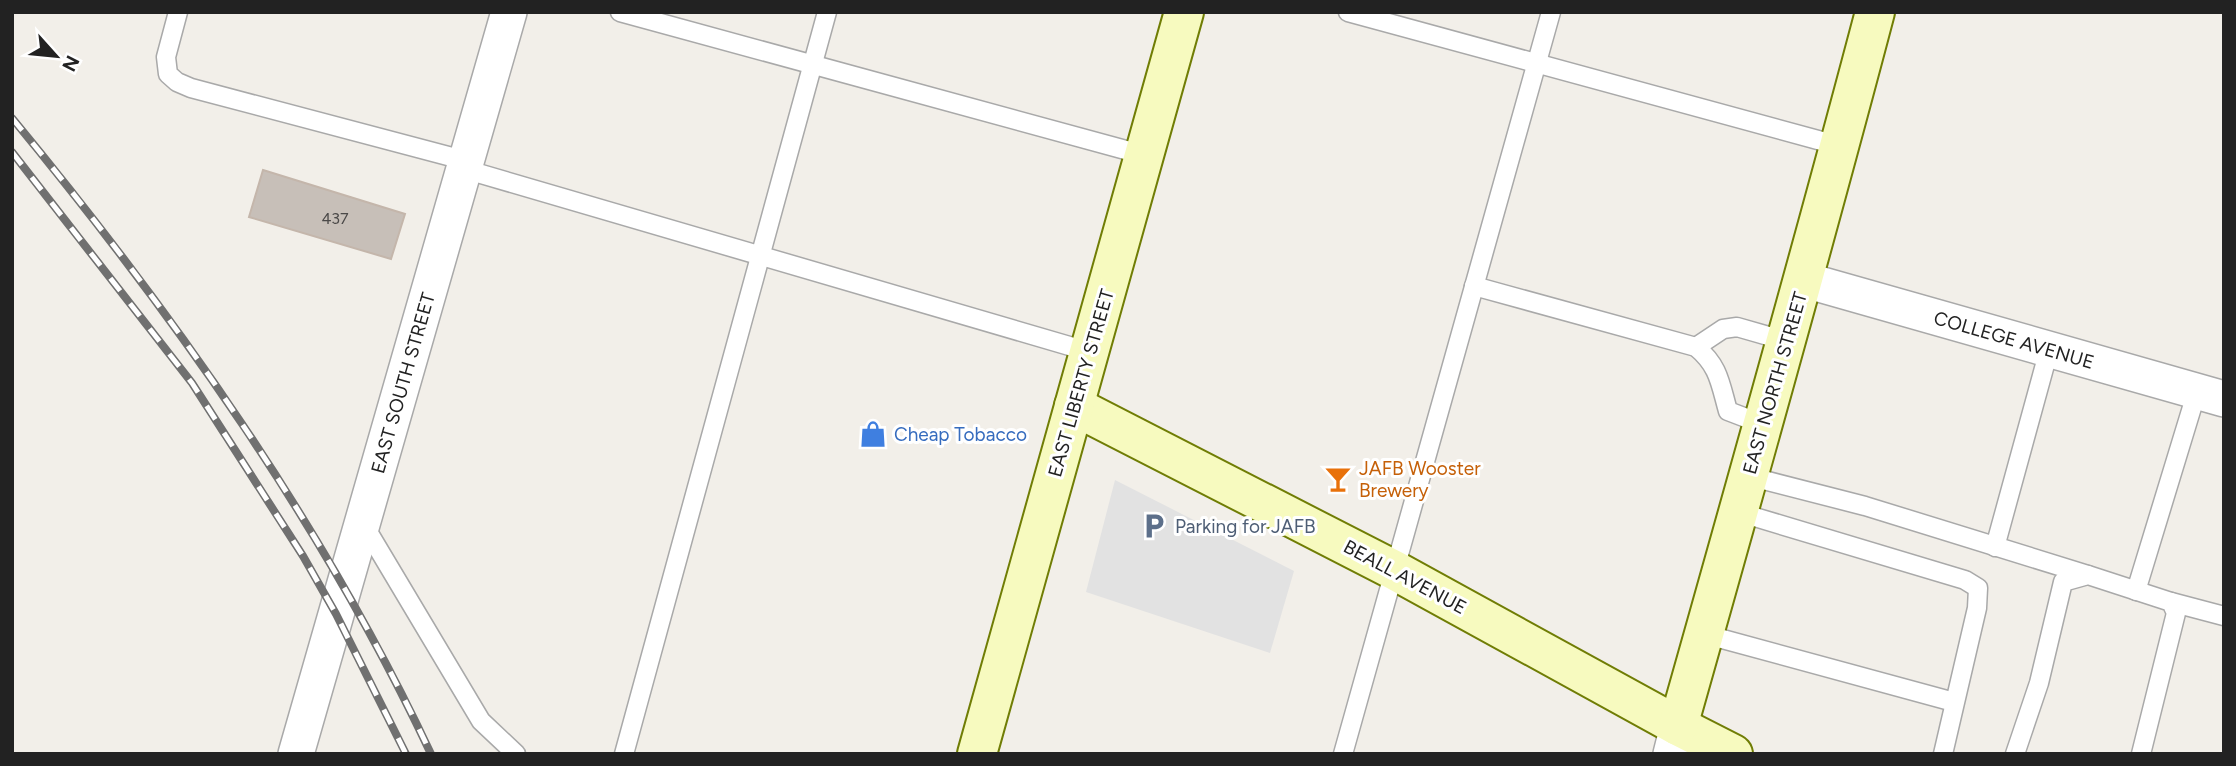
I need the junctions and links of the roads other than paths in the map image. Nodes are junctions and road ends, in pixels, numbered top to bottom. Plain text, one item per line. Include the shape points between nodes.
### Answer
1 (178, 12) edge
2 (509, 12) edge
3 (620, 12) edge
4 (827, 12) edge
5 (1184, 12) edge
6 (1348, 12) edge
7 (1551, 12) edge
8 (1875, 12) edge
9 (1537, 62) junction
10 (812, 65) junction
11 (1840, 146) junction
12 (1144, 155) junction
13 (465, 165) junction
14 (760, 256) junction
15 (1805, 280) junction
16 (1474, 286) junction
17 (1786, 341) junction
18 (1696, 347) junction
19 (2049, 350) junction
20 (1090, 352) junction
21 (2210, 395) edge
22 (1074, 406) junction
23 (1762, 424) junction
24 (1748, 476) junction
25 (1738, 512) junction
26 (363, 523) junction
27 (1995, 547) junction
28 (1394, 570) junction
29 (2088, 575) junction
30 (2136, 591) junction
31 (2171, 603) junction
32 (2224, 617) edge
33 (1704, 634) junction
34 (1954, 702) junction
35 (1675, 740) edge
36 (296, 754) edge
37 (516, 754) edge
38 (624, 754) edge
39 (977, 754) edge
40 (1343, 754) edge
41 (1733, 754) edge
42 (1942, 754) edge
43 (2015, 754) edge
44 (2141, 754) edge

1 - 13 lane via 166,57 168,74 177,82
2 - 13 street, EAST SOUTH STREET
3 - 10 lane
4 - 10 lane
5 - 12 street, EAST LIBERTY STREET
6 - 9 lane
7 - 9 lane
8 - 11 street, EAST NORTH STREET
9 - 11 lane
9 - 16 lane
10 - 12 lane
10 - 14 lane
11 - 15 street, EAST NORTH STREET
12 - 20 street, EAST LIBERTY STREET
13 - 14 lane
13 - 26 street, EAST SOUTH STREET
14 - 20 lane
14 - 38 lane
15 - 17 street, EAST NORTH STREET
15 - 19 street, COLLEGE AVENUE
16 - 18 lane
16 - 28 lane
17 - 18 lane via 1737,327 1723,329
17 - 23 street, EAST NORTH STREET
18 - 23 lane via 1710,358 1728,411
19 - 21 street, COLLEGE AVENUE
19 - 27 lane
20 - 22 street, EAST LIBERTY STREET
21 - 30 lane
22 - 28 street, BEALL AVENUE
22 - 39 street, EAST LIBERTY STREET
23 - 24 street, EAST NORTH STREET
24 - 25 street, EAST NORTH STREET
24 - 27 lane
25 - 33 street, EAST NORTH STREET
25 - 34 lane via 1942,572 1978,588
26 - 36 street, EAST SOUTH STREET
26 - 37 lane via 481,721
27 - 29 lane
28 - 35 street, BEALL AVENUE
28 - 40 lane
29 - 30 lane
29 - 43 lane via 2063,582 2039,683
30 - 31 lane
31 - 32 lane
31 - 44 lane via 2176,613
33 - 34 lane
33 - 35 street, EAST NORTH STREET
34 - 42 lane
35 - 41 street, BEALL AVENUE

